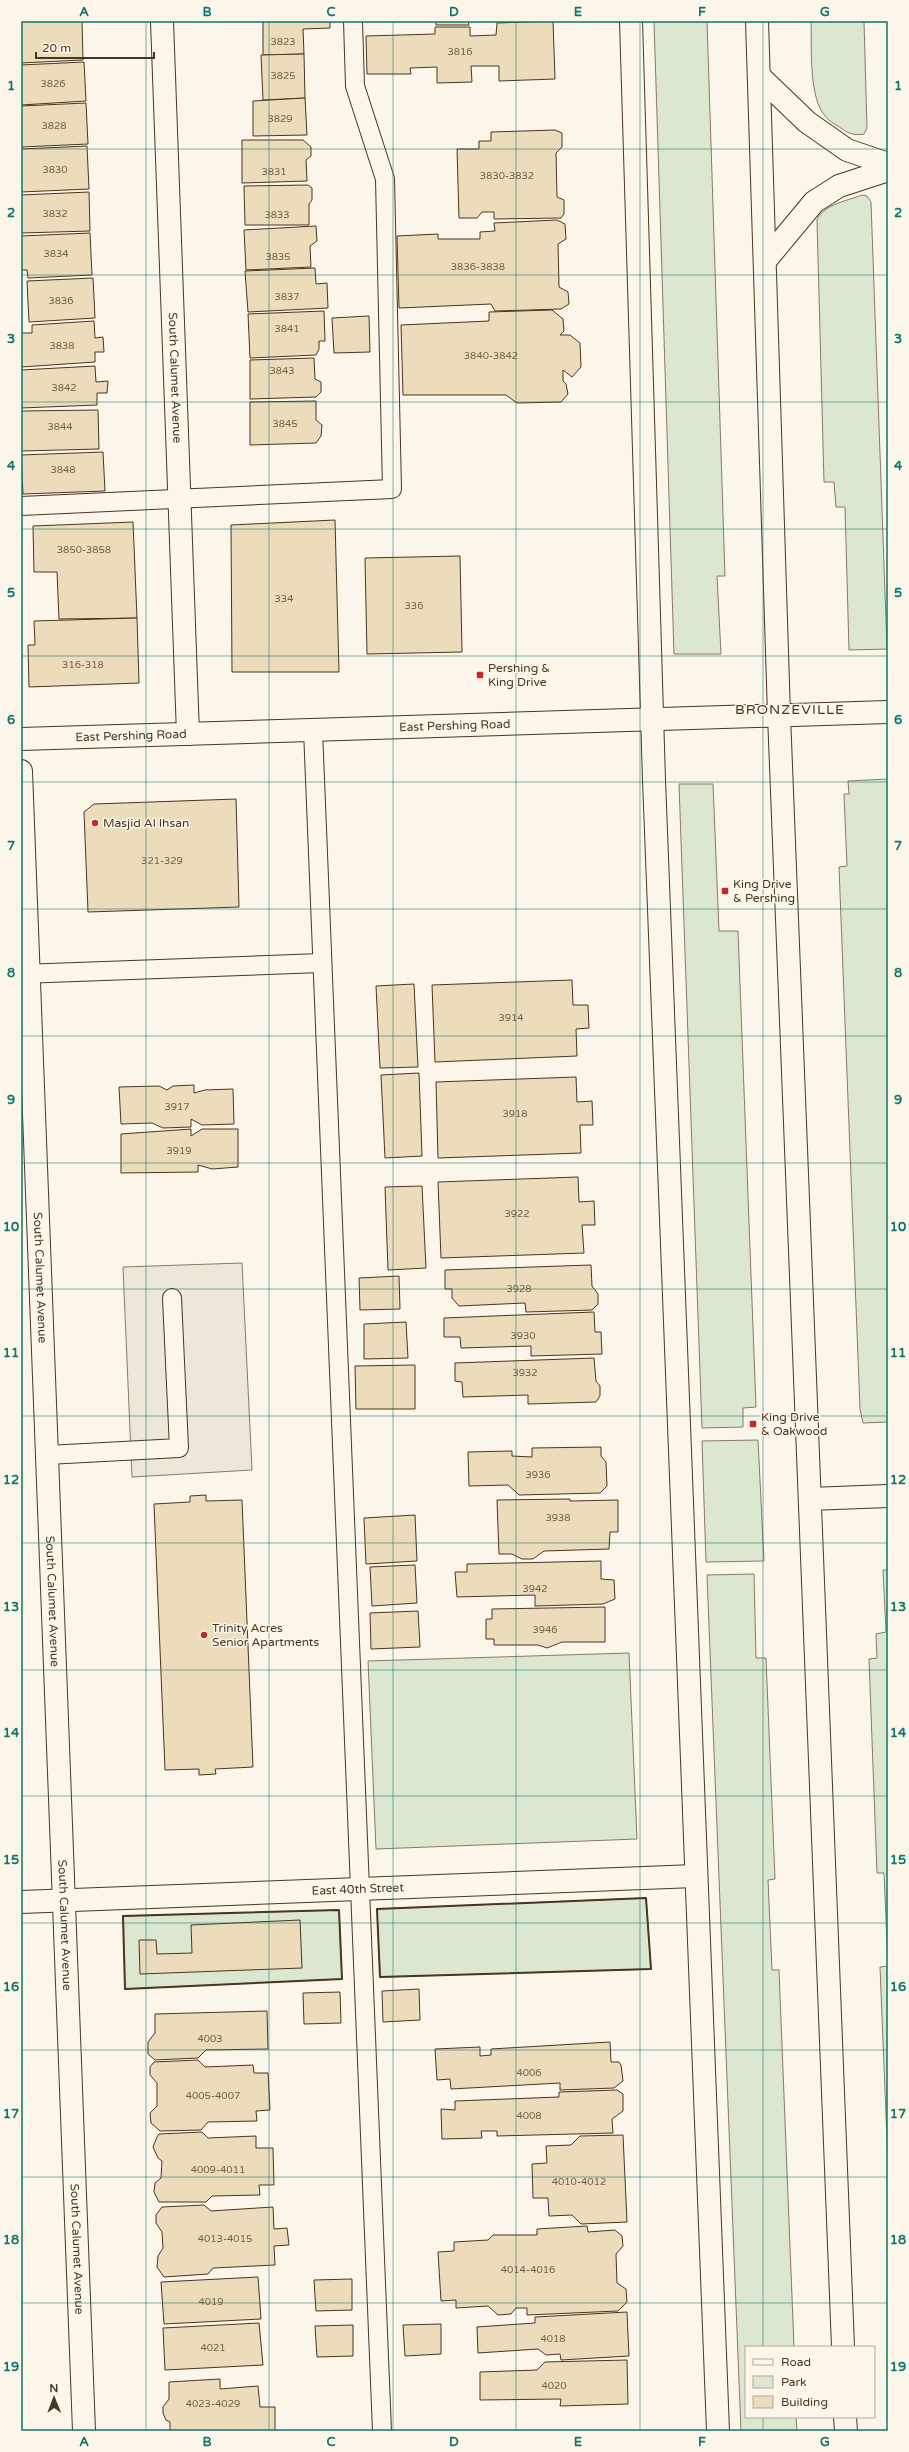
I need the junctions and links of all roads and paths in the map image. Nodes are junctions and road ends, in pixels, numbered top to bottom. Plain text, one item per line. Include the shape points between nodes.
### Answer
1 (162, 21) edge
2 (353, 21) edge
3 (631, 21) edge
4 (758, 21) edge
5 (759, 76) junction
6 (888, 164) edge
7 (888, 170) edge
8 (765, 261) junction
9 (179, 500) junction
10 (21, 506) edge
11 (888, 712) edge
12 (779, 715) junction
13 (652, 720) junction
14 (313, 730) junction
15 (188, 734) junction
16 (21, 739) edge
17 (21, 771) edge
18 (321, 963) junction
19 (25, 974) edge
20 (172, 1298) dead end
21 (47, 1455) junction
22 (888, 1496) edge
23 (810, 1499) junction
24 (695, 1876) junction
25 (360, 1890) junction
26 (64, 1900) junction
27 (21, 1902) edge
28 (843, 2346) edge
29 (846, 2418) edge
30 (84, 2431) edge
31 (382, 2431) edge
32 (718, 2431) edge
33 (846, 2431) edge

1 - 9 street, South Calumet Avenue
2 - 9 lane via 355,86 385,179 392,490
3 - 13 street
4 - 5 street
5 - 6 street via 807,122 847,150
5 - 8 street
7 - 8 street via 839,186 814,202
8 - 12 street
9 - 10 lane
9 - 15 street, South Calumet Avenue
11 - 12 street, East Pershing Road
12 - 13 street, East Pershing Road
12 - 23 street
13 - 14 street, East Pershing Road
13 - 24 street
14 - 15 street, East Pershing Road
14 - 18 lane
15 - 16 street, East Pershing Road
17 - 19 street, South Calumet Avenue
18 - 19 lane
18 - 25 lane
19 - 21 street, South Calumet Avenue
20 - 21 lane via 179,1448
21 - 26 street, South Calumet Avenue
22 - 23 street
23 - 28 street
24 - 25 street, East 40th Street
24 - 32 street
25 - 26 street, East 40th Street
25 - 31 lane
26 - 27 street, East 40th Street
26 - 30 street, South Calumet Avenue
29 - 33 street

